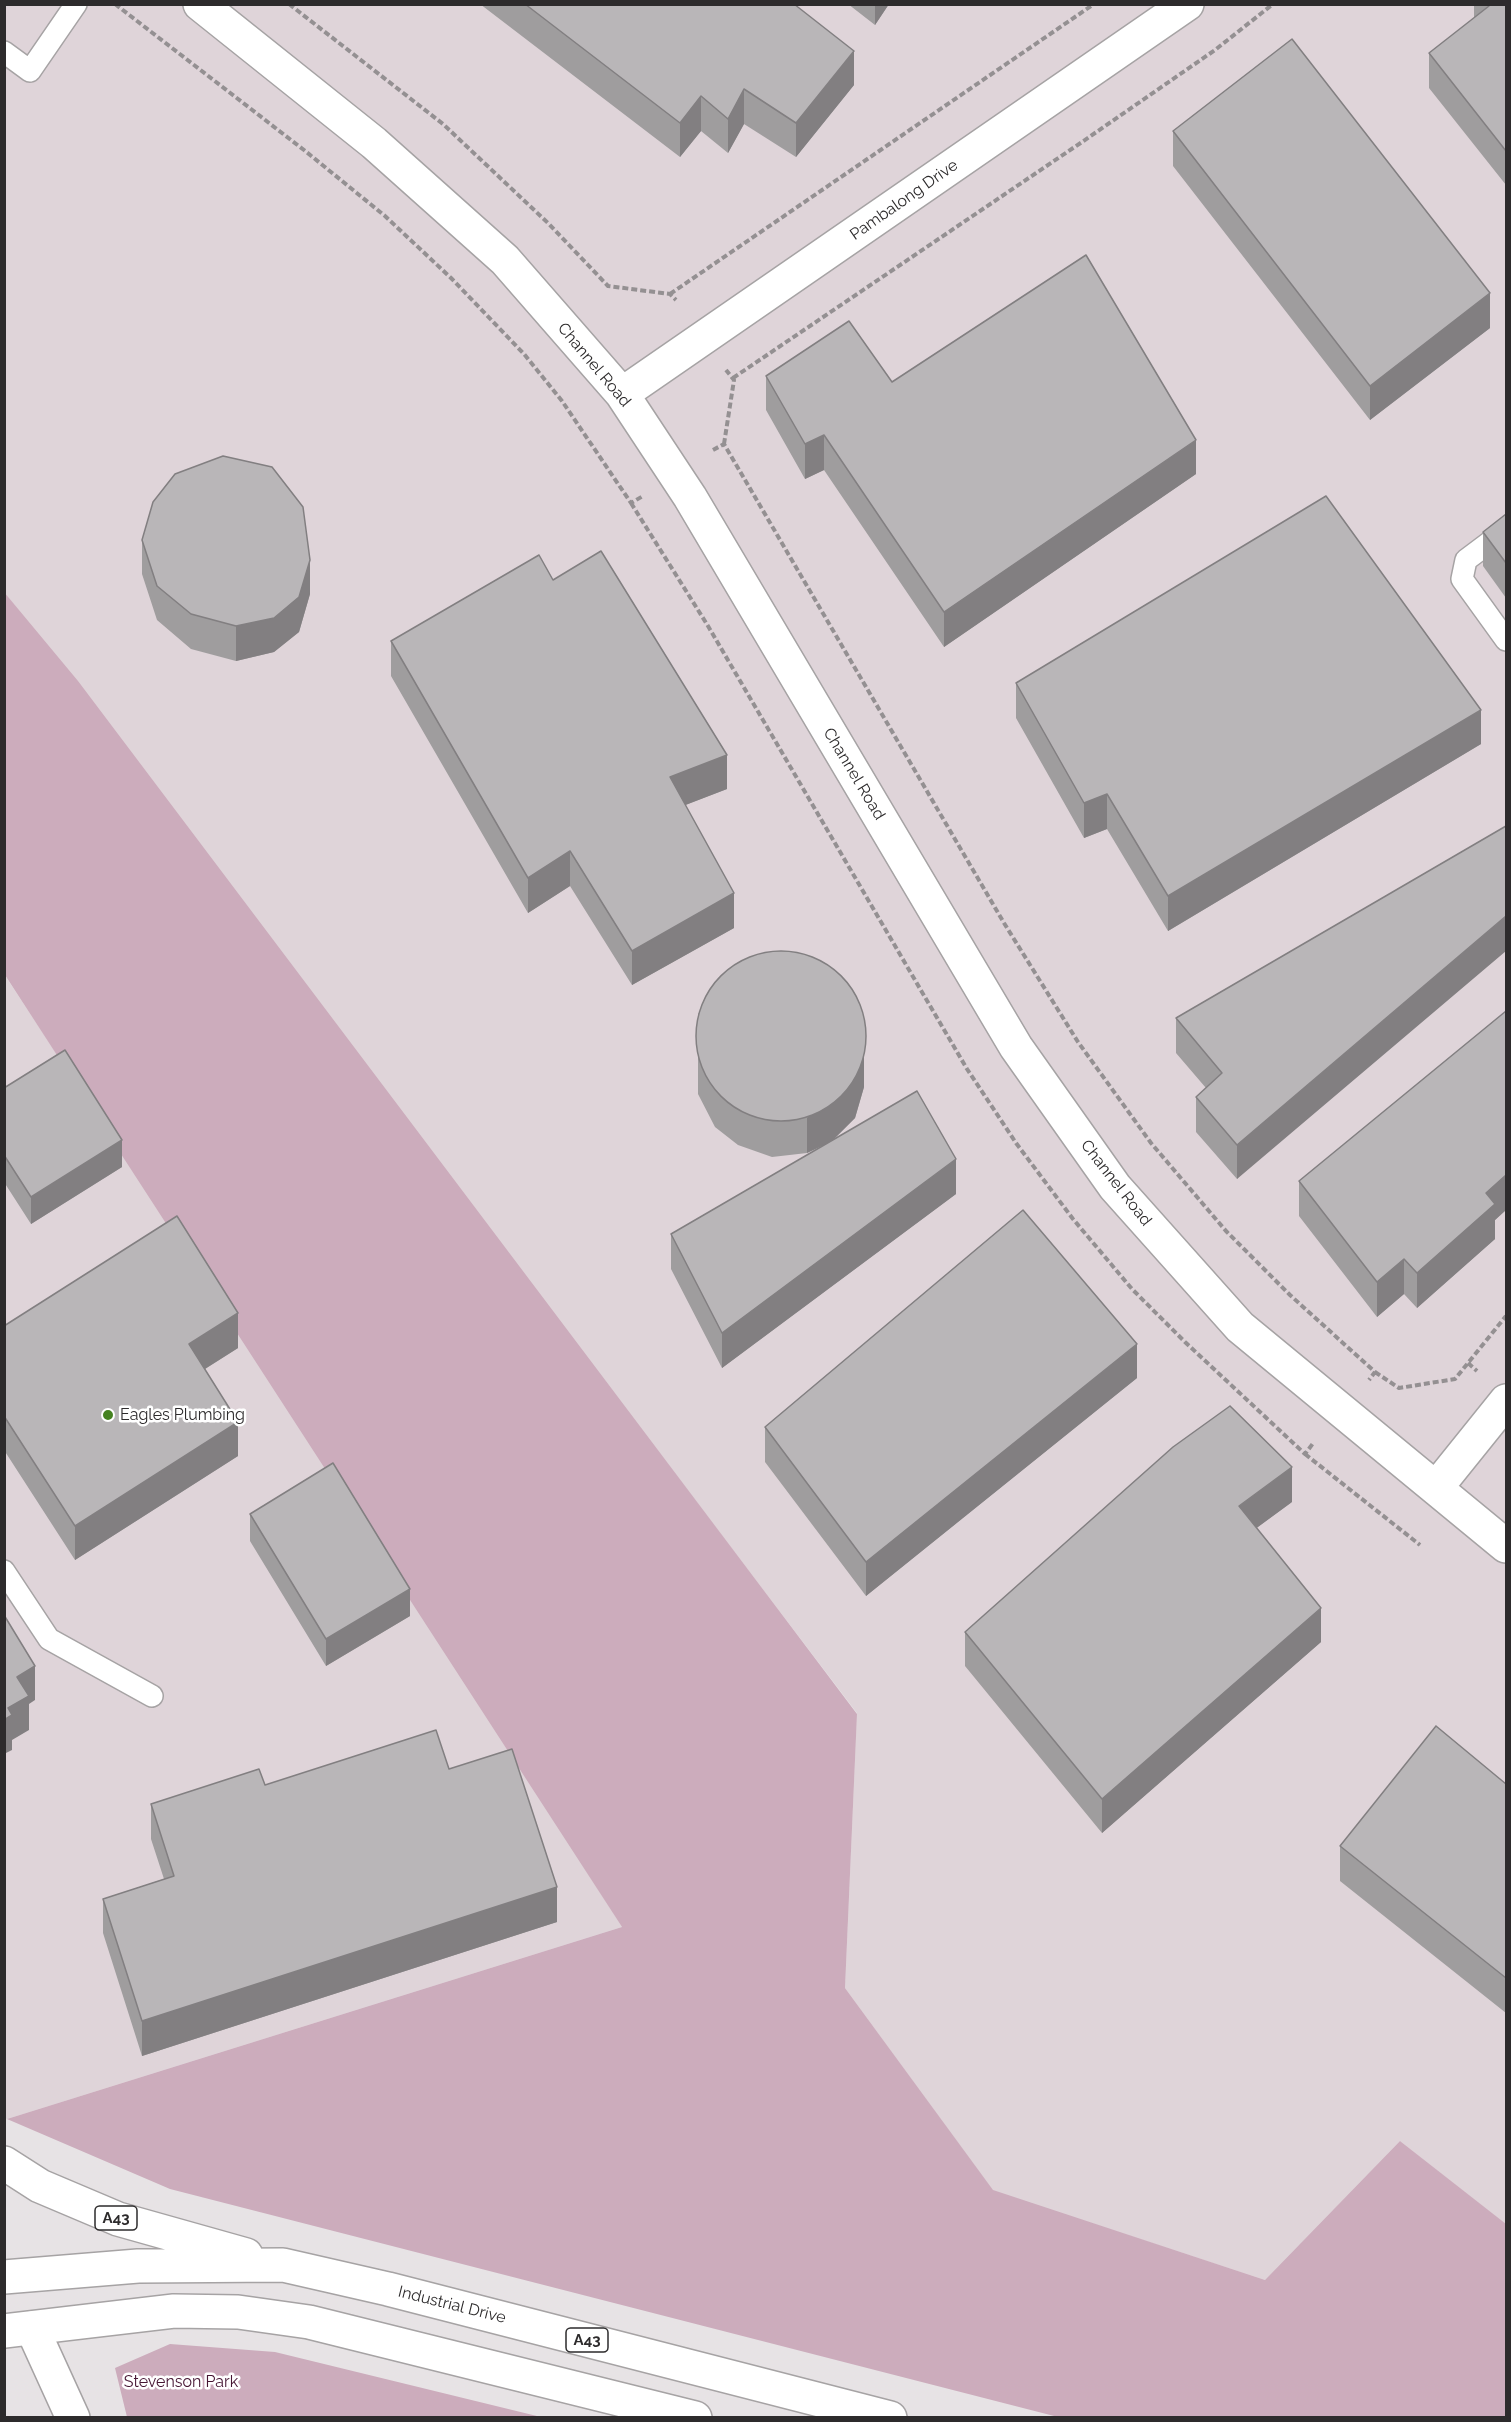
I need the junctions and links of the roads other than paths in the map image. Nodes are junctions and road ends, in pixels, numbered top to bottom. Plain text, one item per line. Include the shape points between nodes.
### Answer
1 (76, 4) edge
2 (200, 4) edge
3 (1187, 4) edge
4 (4, 52) edge
5 (622, 394) junction
6 (1506, 530) edge
7 (1506, 640) edge
8 (1506, 1401) edge
9 (1436, 1488) junction
10 (1506, 1546) edge
11 (4, 1571) edge
12 (152, 1696) dead end
13 (4, 2163) edge
14 (283, 2265) junction
15 (4, 2278) edge
16 (18, 2330) edge
17 (73, 2418) edge
18 (695, 2418) edge
19 (890, 2418) edge

1 - 4 lane via 30,71
2 - 5 main road, Channel Road via 374,143 505,261
3 - 5 main road, Pambalong Drive
5 - 9 main road, Channel Road via 690,497 1016,1047 1115,1186 1240,1327
6 - 7 lane via 1466,560 1462,579
8 - 9 main road
9 - 10 main road, Channel Road
11 - 12 lane via 49,1639
13 - 14 main road, A43 via 40,2186 118,2219
14 - 15 main road, Industrial Drive / A43 via 138,2266
14 - 19 main road, Industrial Drive / A43
15 - 16 main road, A43
16 - 17 main road
16 - 18 main road via 174,2311 238,2312 309,2322

